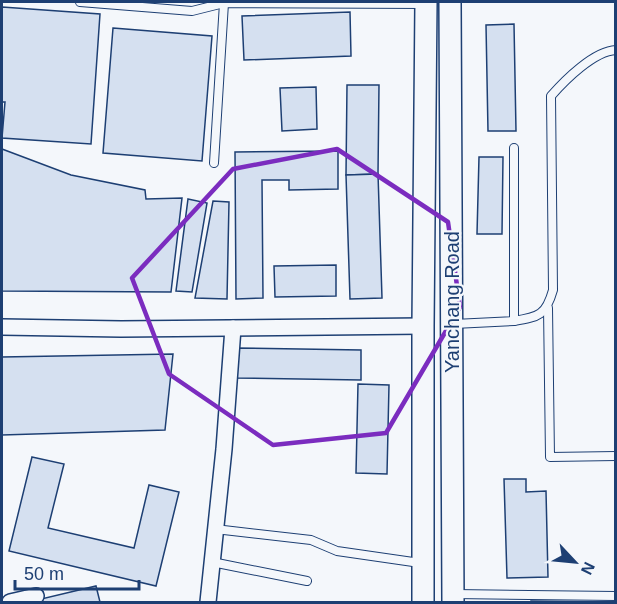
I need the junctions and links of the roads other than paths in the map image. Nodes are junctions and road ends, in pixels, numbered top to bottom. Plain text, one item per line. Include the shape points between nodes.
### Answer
1 (80, 2) edge
2 (450, 2) edge
3 (224, 3) edge
4 (426, 3) edge
5 (615, 50) edge
6 (514, 148) dead end
7 (214, 163) dead end
8 (548, 308) junction
9 (514, 321) junction
10 (453, 324) junction
11 (423, 326) junction
12 (2, 327) edge
13 (232, 328) junction
14 (615, 456) edge
15 (215, 529) junction
16 (212, 562) junction
17 (423, 563) junction
18 (307, 580) dead end
19 (36, 596) dead end
20 (615, 596) edge
21 (453, 598) edge
22 (511, 599) edge
23 (10, 603) edge
24 (208, 603) edge
25 (423, 603) edge

1 - 3 lane via 192,11
2 - 10 main road, Yanchang Road
3 - 4 lane
3 - 7 lane
4 - 11 main road, Yanchang Road
5 - 8 lane via 607,50 569,76 551,96 553,290
6 - 9 lane
8 - 9 lane via 534,318
8 - 14 lane via 550,457
9 - 10 lane
10 - 21 main road, Yanchang Road
11 - 13 street, Yanchang Road
11 - 17 main road, Yanchang Road
12 - 13 street, Yanchang Road
13 - 15 street
15 - 16 street
15 - 17 lane via 311,540 337,551
16 - 18 lane
16 - 24 street
17 - 25 main road, Yanchang Road
19 - 23 street
20 - 22 lane
21 - 22 lane

